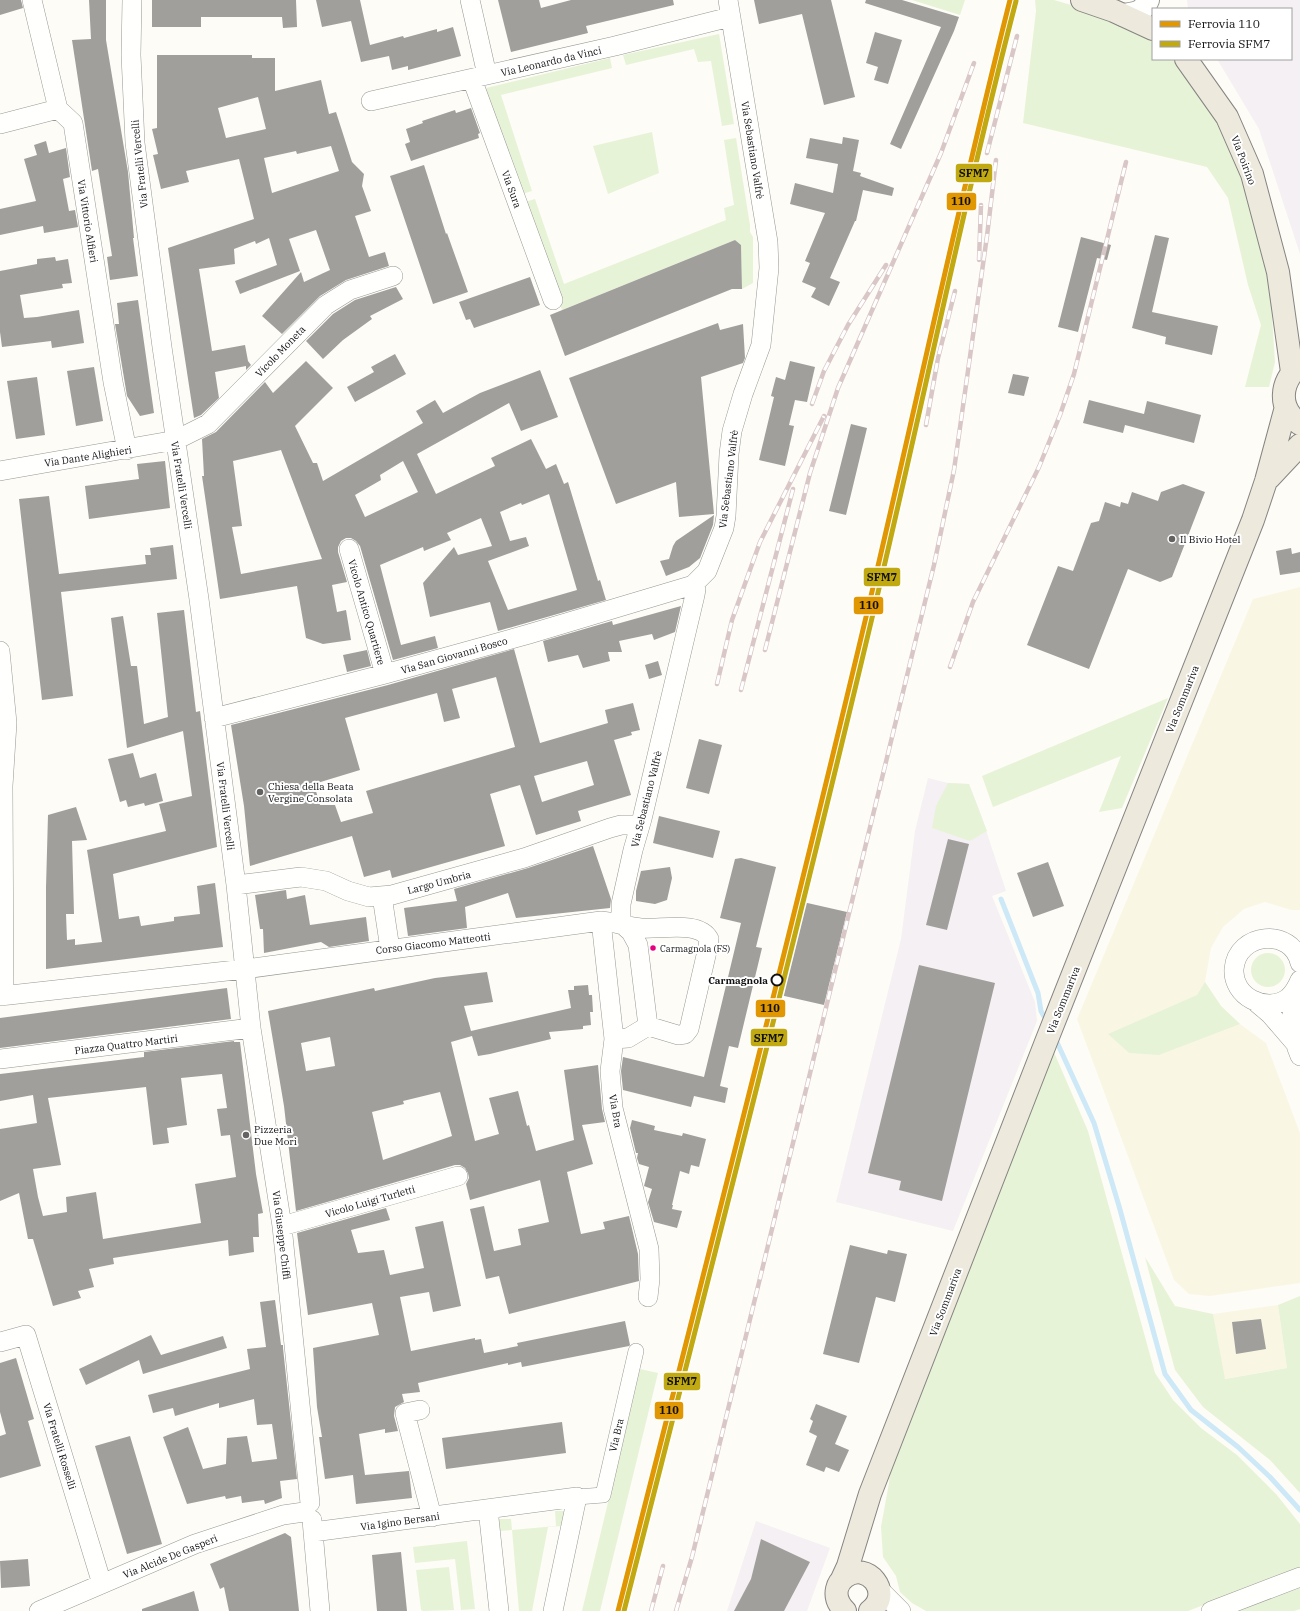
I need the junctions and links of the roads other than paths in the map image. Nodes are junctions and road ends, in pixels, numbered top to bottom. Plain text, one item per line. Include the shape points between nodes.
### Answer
1 (32, 0) edge
2 (132, 0) edge
3 (470, 0) edge
4 (1082, 0) edge
5 (1148, 0) edge
6 (729, 8) edge
7 (1117, 9) edge
8 (1152, 28) edge
9 (1187, 60) edge
10 (479, 77) junction
11 (371, 101) dead end
12 (58, 108) junction
13 (0, 124) edge
14 (1278, 272) junction
15 (393, 276) dead end
16 (553, 300) dead end
17 (1300, 311) edge
18 (1296, 369) edge
19 (1286, 407) junction
20 (1300, 424) edge
21 (176, 440) junction
22 (1300, 445) edge
23 (127, 450) junction
24 (0, 471) edge
25 (1266, 481) junction
26 (349, 550) dead end
27 (693, 585) junction
28 (0, 651) edge
29 (386, 674) junction
30 (214, 718) junction
31 (1, 786) edge
32 (639, 826) junction
33 (236, 885) junction
34 (382, 896) junction
35 (601, 921) junction
36 (621, 923) junction
37 (1292, 944) edge
38 (390, 949) junction
39 (1300, 963) edge
40 (245, 969) junction
41 (1298, 985) edge
42 (2, 996) edge
43 (1257, 1003) junction
44 (648, 1026) junction
45 (252, 1028) junction
46 (614, 1039) junction
47 (1298, 1050) edge
48 (0, 1059) edge
49 (458, 1176) dead end
50 (282, 1226) junction
51 (648, 1297) dead end
52 (0, 1342) edge
53 (636, 1350) dead end
54 (420, 1410) dead end
55 (577, 1497) junction
56 (488, 1509) junction
57 (432, 1516) junction
58 (310, 1517) junction
59 (862, 1520) junction
60 (1300, 1577) edge
61 (875, 1583) junction
62 (102, 1584) junction
63 (837, 1600) edge
64 (39, 1611) edge
65 (320, 1611) edge
66 (499, 1611) edge
67 (553, 1611) edge
68 (870, 1611) edge
69 (900, 1611) edge
70 (1211, 1611) edge

1 - 12 street
2 - 21 street, Via Fratelli Vercelli via 131,55 135,142
3 - 10 street, Via Sura
4 - 7 main road
5 - 7 street via 1146,7 1138,13
6 - 10 street, Via Leonardo da Vinci via 615,46
6 - 27 street, Via Sebastiano Valfrè via 768,242 769,268 761,345 732,431 724,528 707,571
7 - 8 main road
9 - 14 main road, Via Poirino via 1227,117 1252,174
10 - 11 street, Via Leonardo da Vinci
10 - 16 street, Via Sura
12 - 13 street
12 - 23 street, Via Vittorio Alfieri via 73,123 113,382
14 - 17 main road, Via Poirino
14 - 18 main road, Via Poirino
15 - 21 street, Vicolo Moneta via 350,290 326,305 208,424
18 - 19 main road, Via Poirino via 1287,380 1284,389
19 - 20 main road
19 - 25 main road, Via Sommariva
21 - 23 street, Via Dante Alighieri
21 - 30 street, Via Fratelli Vercelli
22 - 25 main road, Via Sommariva
23 - 24 street, Via Dante Alighieri
25 - 59 main road, Via Sommariva
26 - 29 street, Vicolo Antico Quartiere
27 - 29 street, Via San Giovanni Bosco
27 - 32 street, Via Sebastiano Valfrè via 696,589 695,595
28 - 31 street via 7,723
29 - 30 street, Via San Giovanni Bosco
30 - 33 street, Via Fratelli Vercelli
31 - 42 street
32 - 34 street, Largo Umbria via 610,828 524,858
32 - 36 street, Via Sebastiano Valfrè via 621,904
33 - 34 street, Largo Umbria via 301,877 326,881 369,897
33 - 40 street, Via Fratelli Vercelli
34 - 38 street
35 - 36 street, Corso Giacomo Matteotti
35 - 38 street, Corso Giacomo Matteotti
35 - 46 street, Via Bra
36 - 44 street via 631,932 638,945
36 - 44 street, Corso Giacomo Matteotti via 643,928 688,928 703,932 709,939 690,1029 685,1034 678,1035
37 - 39 street
37 - 43 street via 1274,938 1263,938 1252,941 1243,948 1237,958 1234,969 1240,990
38 - 40 street, Corso Giacomo Matteotti
40 - 42 street
40 - 45 street, Via Giuseppe Chiffi
41 - 43 street via 1288,998 1278,1003
41 - 47 street via 1291,1011
43 - 47 street via 1270,1014
44 - 46 street via 628,1038
45 - 48 street, Piazza Quattro Martiri
45 - 50 street, Via Giuseppe Chiffi
46 - 51 street, Via Bra via 610,1071 613,1108 649,1249
49 - 50 street, Vicolo Luigi Turletti
50 - 58 street, Via Giuseppe Chiffi
52 - 62 street, Via Fratelli Rosselli via 26,1335
53 - 55 street, Via Bra via 602,1495
54 - 57 street via 405,1413
55 - 56 street, Via Igino Bersani
55 - 67 street
56 - 57 street, Via Igino Bersani
56 - 66 street
57 - 58 street, Via Igino Bersani
58 - 62 street, Via Alcide De Gasperi via 283,1515 195,1544
58 - 65 street, Via Giuseppe Chiffi
59 - 61 main road, Via Sommariva via 865,1547
59 - 63 main road, Via Sommariva
60 - 70 street
61 - 63 main road, Via Sommariva via 864,1573 849,1574
61 - 68 main road, Via Sommariva via 878,1603
61 - 69 street
62 - 64 street, Via Alcide De Gasperi

